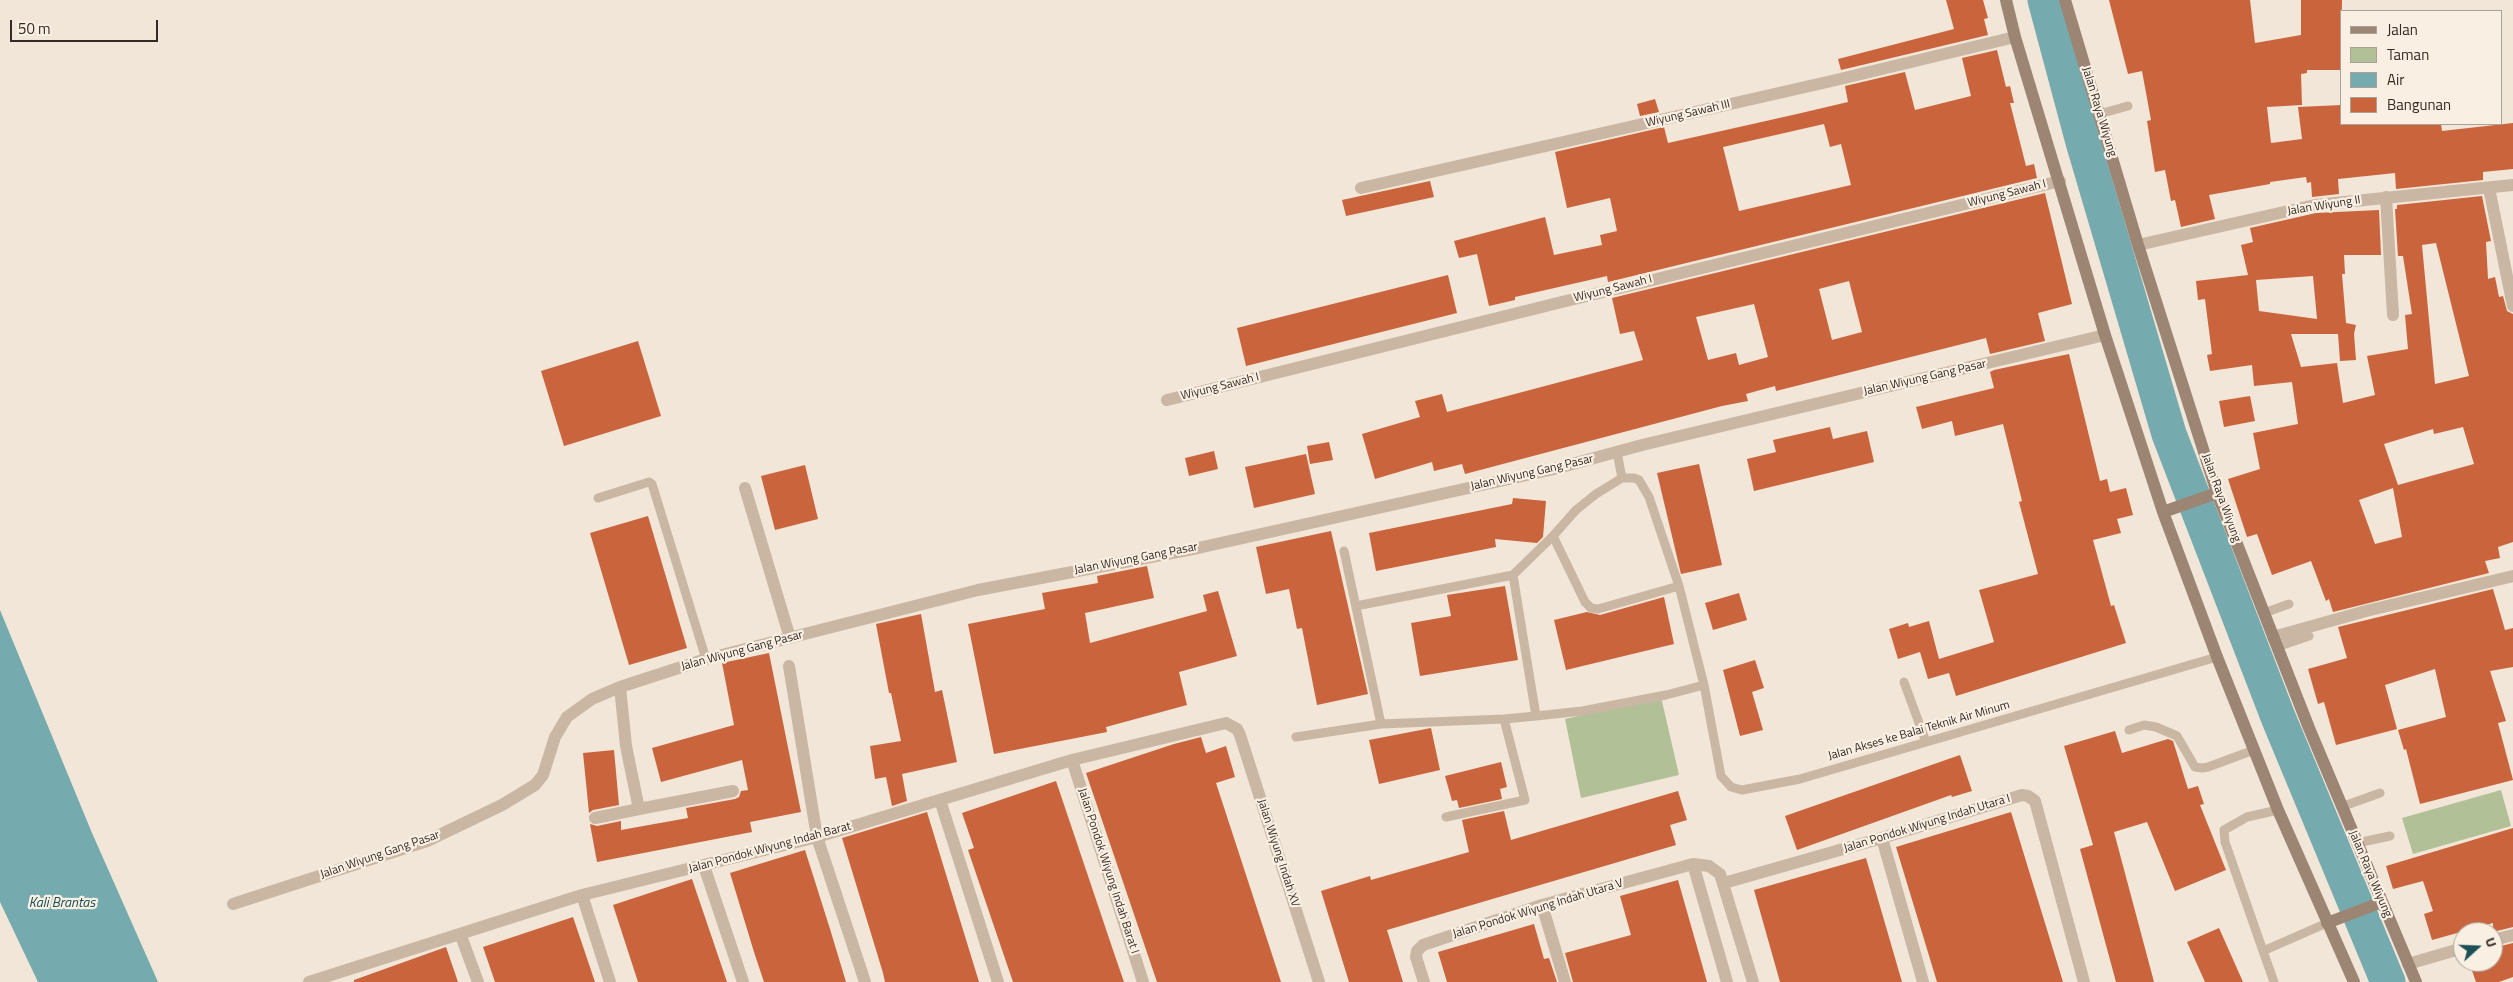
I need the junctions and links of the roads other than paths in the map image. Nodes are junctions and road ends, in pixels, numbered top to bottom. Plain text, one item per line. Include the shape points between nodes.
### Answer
1 (2006, 0) edge
2 (2065, 0) edge
3 (2015, 37) junction
4 (2128, 106) dead end
5 (2099, 114) junction
6 (2060, 181) junction
7 (2513, 185) edge
8 (1361, 188) dead end
9 (2488, 188) junction
10 (2386, 197) junction
11 (2138, 245) junction
12 (2513, 306) edge
13 (2393, 315) dead end
14 (2105, 335) junction
15 (1167, 400) dead end
16 (1616, 452) junction
17 (1622, 478) junction
18 (745, 488) dead end
19 (2217, 493) junction
20 (598, 498) dead end
21 (2168, 510) junction
22 (1553, 536) junction
23 (1344, 551) dead end
24 (1514, 575) junction
25 (2513, 576) edge
26 (1679, 586) junction
27 (2289, 604) dead end
28 (1356, 606) junction
29 (2264, 612) junction
30 (2309, 636) dead end
31 (790, 638) junction
32 (2275, 642) junction
33 (2217, 657) junction
34 (706, 659) junction
35 (789, 666) dead end
36 (1904, 682) dead end
37 (1704, 685) junction
38 (620, 687) junction
39 (1536, 716) junction
40 (1504, 719) junction
41 (1381, 724) junction
42 (1232, 726) joint
43 (2129, 730) dead end
44 (1296, 737) dead end
45 (1926, 742) junction
46 (2254, 750) junction
47 (1072, 760) junction
48 (733, 791) dead end
49 (2380, 793) dead end
50 (940, 800) junction
51 (2342, 807) junction
52 (639, 809) junction
53 (2278, 810) junction
54 (1446, 817) dead end
55 (595, 818) dead end
56 (2390, 836) dead end
57 (817, 837) junction
58 (1882, 838) junction
59 (2357, 843) junction
60 (1693, 864) junction
61 (704, 866) junction
62 (1724, 883) junction
63 (582, 895) junction
64 (233, 904) dead end
65 (2376, 904) junction
66 (1542, 905) junction
67 (2332, 921) junction
68 (461, 936) junction
69 (2263, 951) junction
70 (2453, 951) edge
71 (2408, 964) junction
72 (333, 979) edge
73 (309, 982) edge
74 (478, 982) edge
75 (610, 982) edge
76 (744, 982) edge
77 (865, 982) edge
78 (998, 982) edge
79 (1143, 982) edge
80 (1319, 982) edge
81 (1424, 982) edge
82 (1565, 982) edge
83 (1727, 982) edge
84 (1754, 982) edge
85 (1923, 982) edge
86 (2084, 982) edge
87 (2274, 982) edge
88 (2354, 982) edge
89 (2416, 982) edge

1 - 3 main road
2 - 5 main road, Jalan Raya Wiyung
3 - 6 main road
3 - 8 street, Wiyung Sawah III
4 - 5 lane
5 - 11 main road, Jalan Raya Wiyung
6 - 14 main road
6 - 15 street, Wiyung Sawah I
7 - 9 street, Jalan Wiyung II
9 - 10 street, Jalan Wiyung II
9 - 12 street
10 - 11 street, Jalan Wiyung II via 2315,205
10 - 13 street
11 - 19 main road, Jalan Raya Wiyung
14 - 16 street, Jalan Wiyung Gang Pasar
14 - 21 main road
16 - 17 lane
16 - 31 street, Jalan Wiyung Gang Pasar via 1198,548 978,590
17 - 22 lane via 1576,510
17 - 26 lane, Jalan Akses ke Balai Teknik Air Minum via 1639,480 1649,497
18 - 31 street
19 - 21 main road
19 - 29 main road, Jalan Raya Wiyung
20 - 34 lane via 649,482 652,484
21 - 33 main road
22 - 24 lane
22 - 26 lane via 1585,602 1591,608 1598,609
23 - 28 lane
24 - 28 lane
24 - 39 lane
25 - 32 street via 2366,611
26 - 37 lane, Jalan Akses ke Balai Teknik Air Minum
27 - 29 lane
28 - 41 lane
29 - 32 main road, Jalan Raya Wiyung
30 - 32 lane
31 - 34 street, Jalan Wiyung Gang Pasar
32 - 51 main road, Jalan Raya Wiyung
33 - 45 lane, Jalan Akses ke Balai Teknik Air Minum
33 - 46 main road
34 - 38 street, Jalan Wiyung Gang Pasar
35 - 57 street
36 - 45 lane
37 - 39 lane via 1666,696
37 - 45 lane, Jalan Akses ke Balai Teknik Air Minum via 1721,776 1731,787 1742,790 1793,780
38 - 52 street via 626,746
38 - 64 street, Jalan Wiyung Gang Pasar via 567,717 555,736 543,775 535,785 502,805 427,840
39 - 40 lane
40 - 41 lane
40 - 54 lane via 1525,800
41 - 44 lane
42 - 47 street, Jalan Pondok Wiyung Indah Barat via 1220,723
42 - 80 street, Jalan Wiyung Indah XV via 1240,735
43 - 46 lane via 2144,725 2177,736 2196,766 2202,768
46 - 53 main road
47 - 50 street, Jalan Pondok Wiyung Indah Barat
47 - 79 street, Jalan Pondok Wiyung Indah Barat I
48 - 52 street
49 - 51 lane
50 - 57 street, Jalan Pondok Wiyung Indah Barat
50 - 78 street
51 - 59 main road, Jalan Raya Wiyung
52 - 55 street
53 - 67 main road
53 - 69 lane via 2246,817 2224,830 2225,842
56 - 59 lane
57 - 61 street, Jalan Pondok Wiyung Indah Barat
57 - 77 street
58 - 62 street, Jalan Pondok Wiyung Indah Utara I
58 - 85 street
58 - 86 street, Jalan Pondok Wiyung Indah Utara I via 2022,795 2032,798
59 - 65 main road, Jalan Raya Wiyung
60 - 62 street via 1714,869
60 - 66 street, Jalan Pondok Wiyung Indah Utara V
60 - 83 street
61 - 63 street, Jalan Pondok Wiyung Indah Barat
61 - 76 street
62 - 84 street
63 - 68 street, Jalan Pondok Wiyung Indah Barat
63 - 75 street
65 - 67 main road
65 - 71 main road, Jalan Raya Wiyung
66 - 81 street, Jalan Pondok Wiyung Indah Utara V via 1420,947 1416,957
66 - 82 street
67 - 69 lane
67 - 88 main road
68 - 72 street, Jalan Pondok Wiyung Indah Barat
68 - 74 street
69 - 87 lane
70 - 71 street
71 - 89 main road, Jalan Raya Wiyung
72 - 73 street, Jalan Pondok Wiyung Indah Barat

